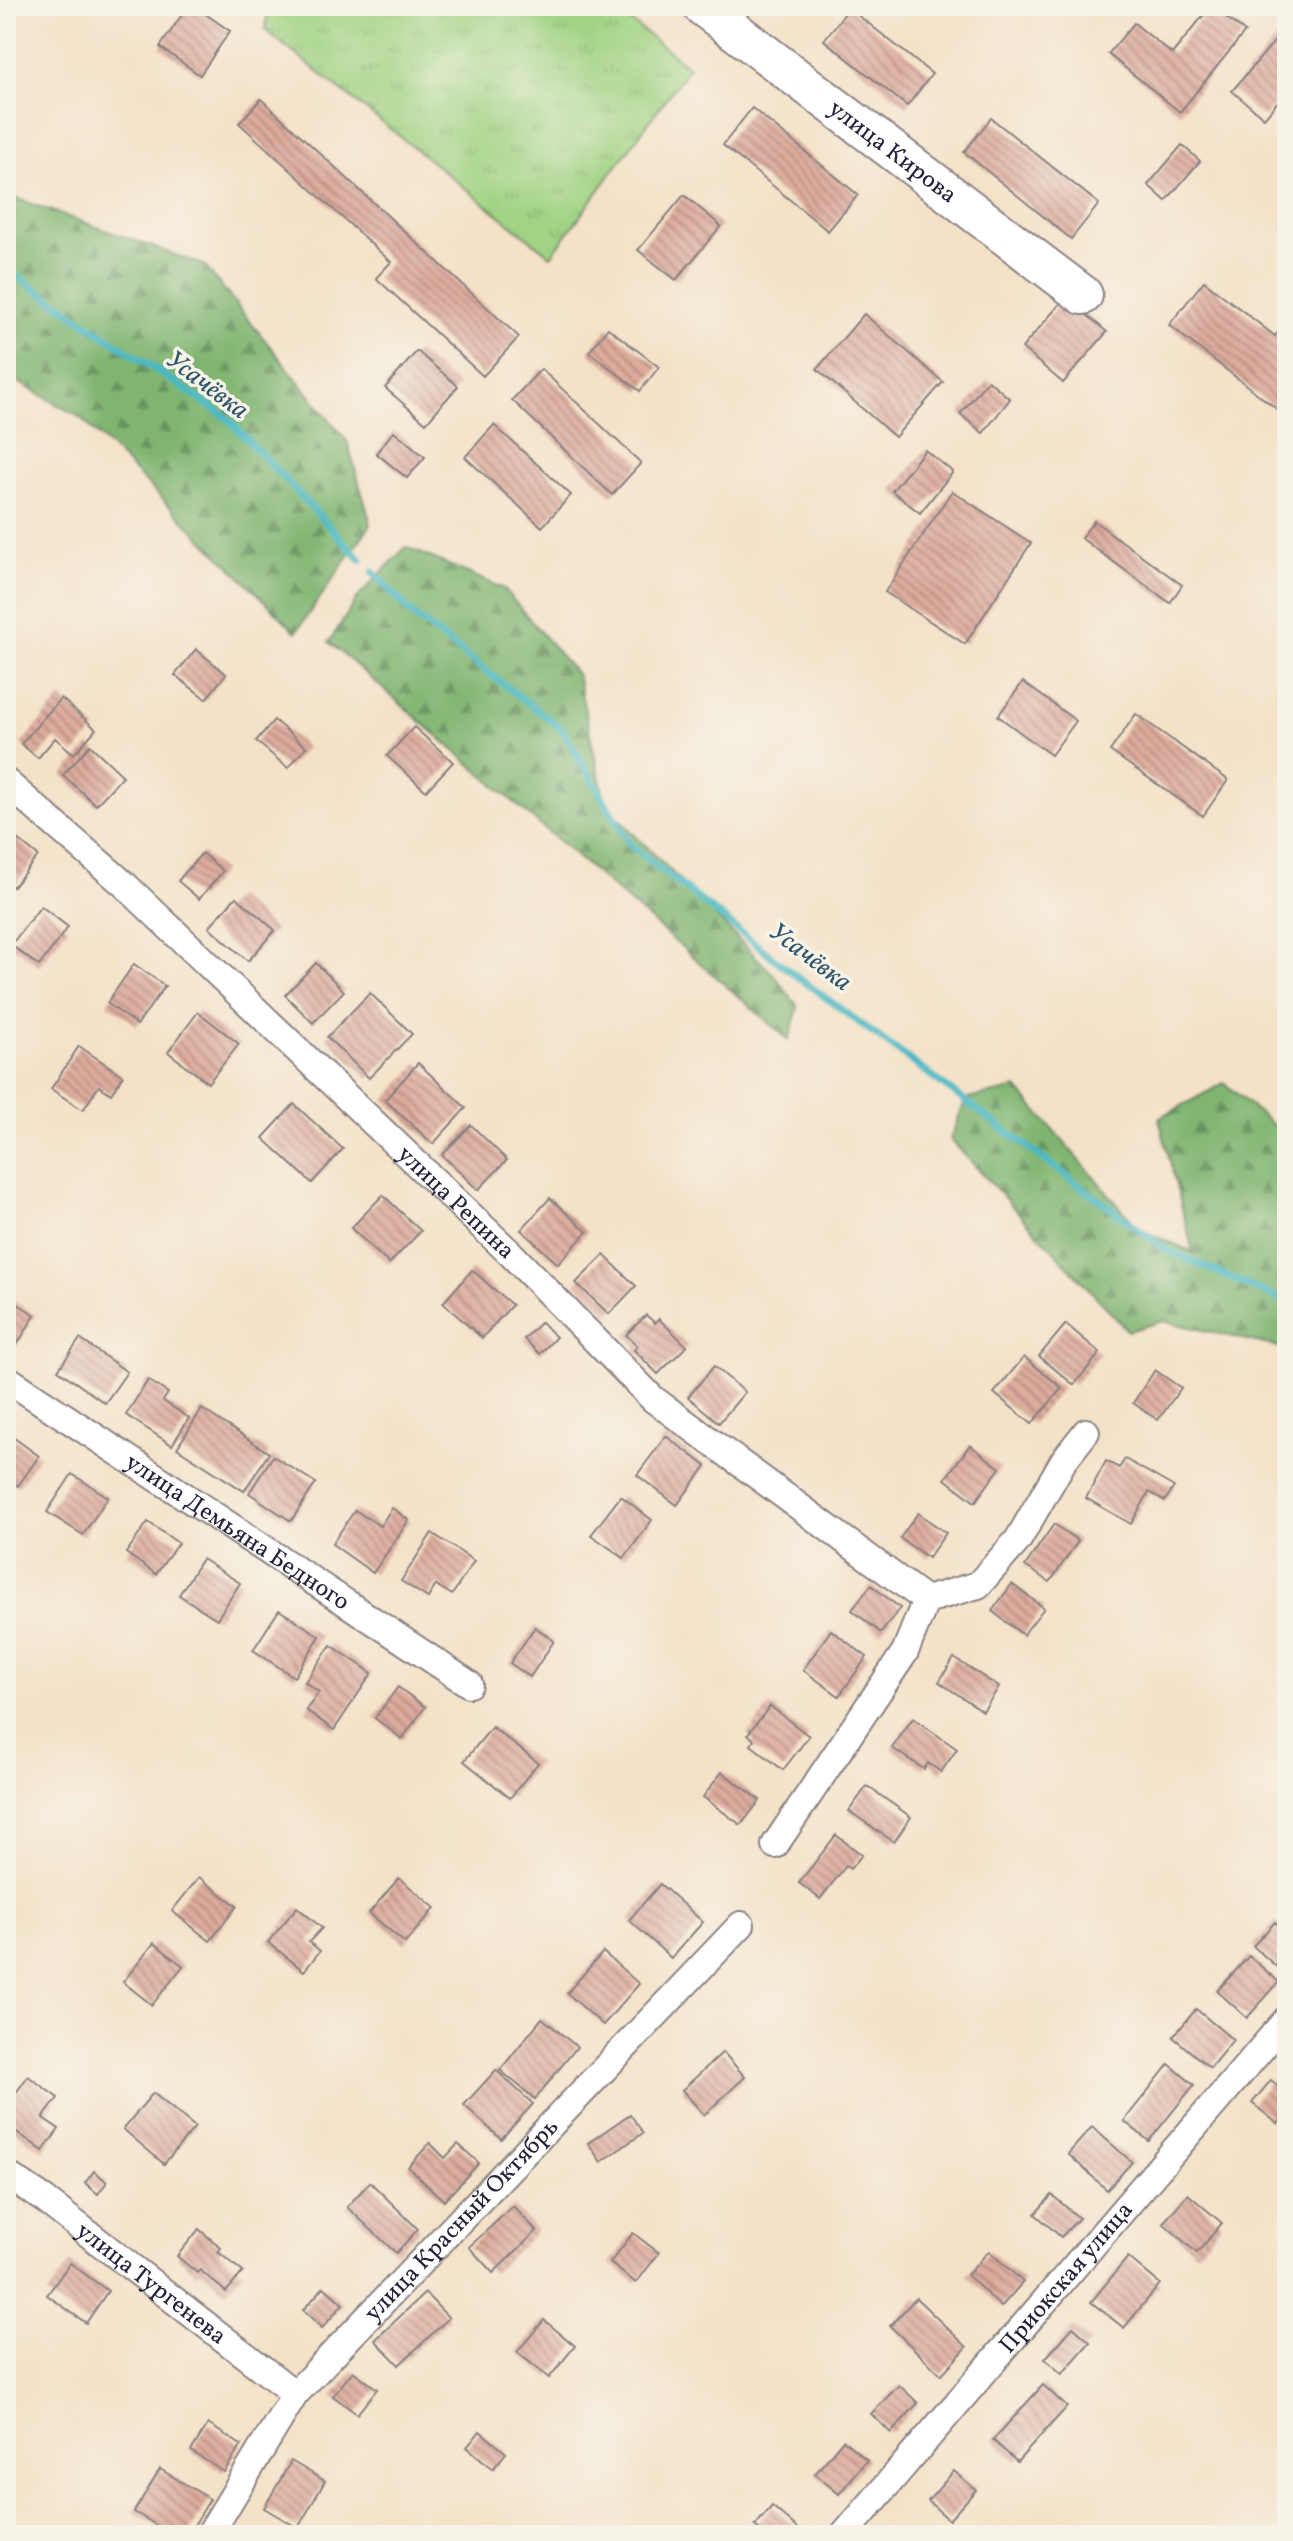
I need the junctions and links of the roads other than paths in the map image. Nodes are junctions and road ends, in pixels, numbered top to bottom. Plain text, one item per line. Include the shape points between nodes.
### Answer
1 (702, 6) edge
2 (1083, 295) dead end
3 (6, 782) edge
4 (6, 1378) edge
5 (1086, 1432) dead end
6 (926, 1600) junction
7 (469, 1684) dead end
8 (775, 1845) dead end
9 (741, 1925) dead end
10 (1287, 2019) edge
11 (6, 2174) edge
12 (295, 2394) junction
13 (209, 2535) edge
14 (844, 2535) edge

1 - 2 street, улица Кирова
3 - 6 street, улица Репина via 137,896 499,1243 653,1399
4 - 7 street, улица Демьяна Бедного
5 - 6 street via 1018,1540 978,1585
6 - 8 street via 905,1652
9 - 12 street, улица Красный Октябрь
10 - 14 street, Приокская улица
11 - 12 street, улица Тургенева
12 - 13 street, улица Красный Октябрь

